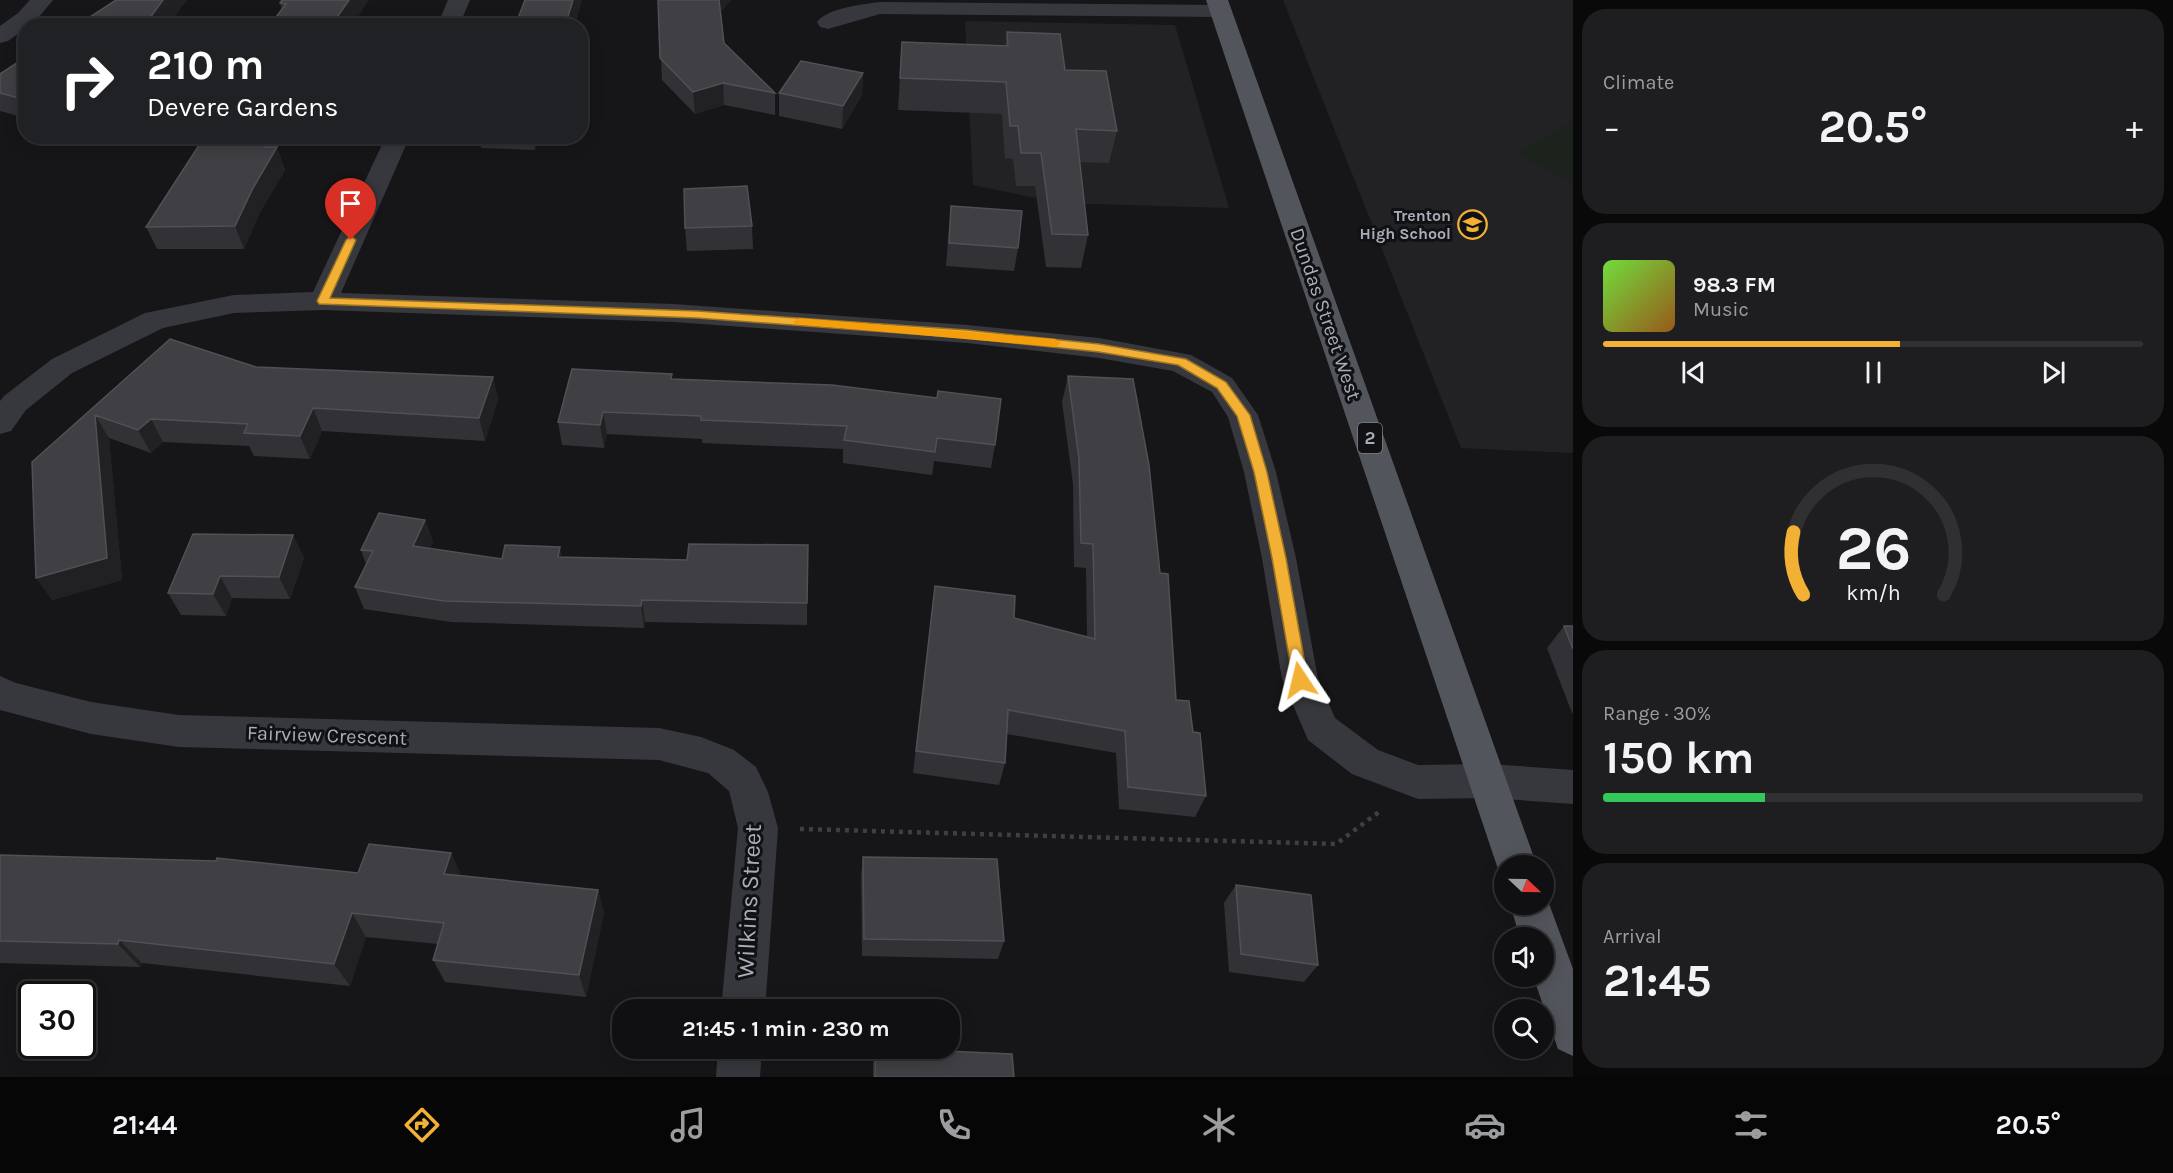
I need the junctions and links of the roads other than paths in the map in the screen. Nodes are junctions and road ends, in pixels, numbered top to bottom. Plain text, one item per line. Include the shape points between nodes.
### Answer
1 (42, 0) edge
2 (459, 0) edge
3 (1219, 6) edge
4 (26, 18) edge
5 (451, 18) edge
6 (828, 22) dead end
7 (18, 24) edge
8 (0, 36) edge
9 (394, 144) edge
10 (323, 301) junction
11 (0, 423) edge
12 (0, 691) edge
13 (659, 744) joint
14 (1490, 782) junction
15 (1573, 787) edge
16 (1513, 855) edge
17 (1554, 976) edge
18 (744, 999) edge
19 (1573, 1034) edge
20 (739, 1059) edge
21 (738, 1077) edge

1 - 4 street
2 - 5 street
3 - 6 street via 880,8
3 - 14 main road, Dundas Street West / 2
7 - 8 street
9 - 10 street
10 - 11 street via 234,304 155,320 62,366 15,403
10 - 14 street via 686,314 967,334 1099,348 1181,362 1222,385 1243,415 1279,558 1300,680 1321,729 1365,762 1418,782
12 - 13 street, Fairview Crescent via 4,696 91,718 180,731
13 - 18 street, Wilkins Street via 707,754 739,775 750,799 758,828
14 - 15 street
14 - 16 main road, Dundas Street West / 2
17 - 19 main road
20 - 21 street

